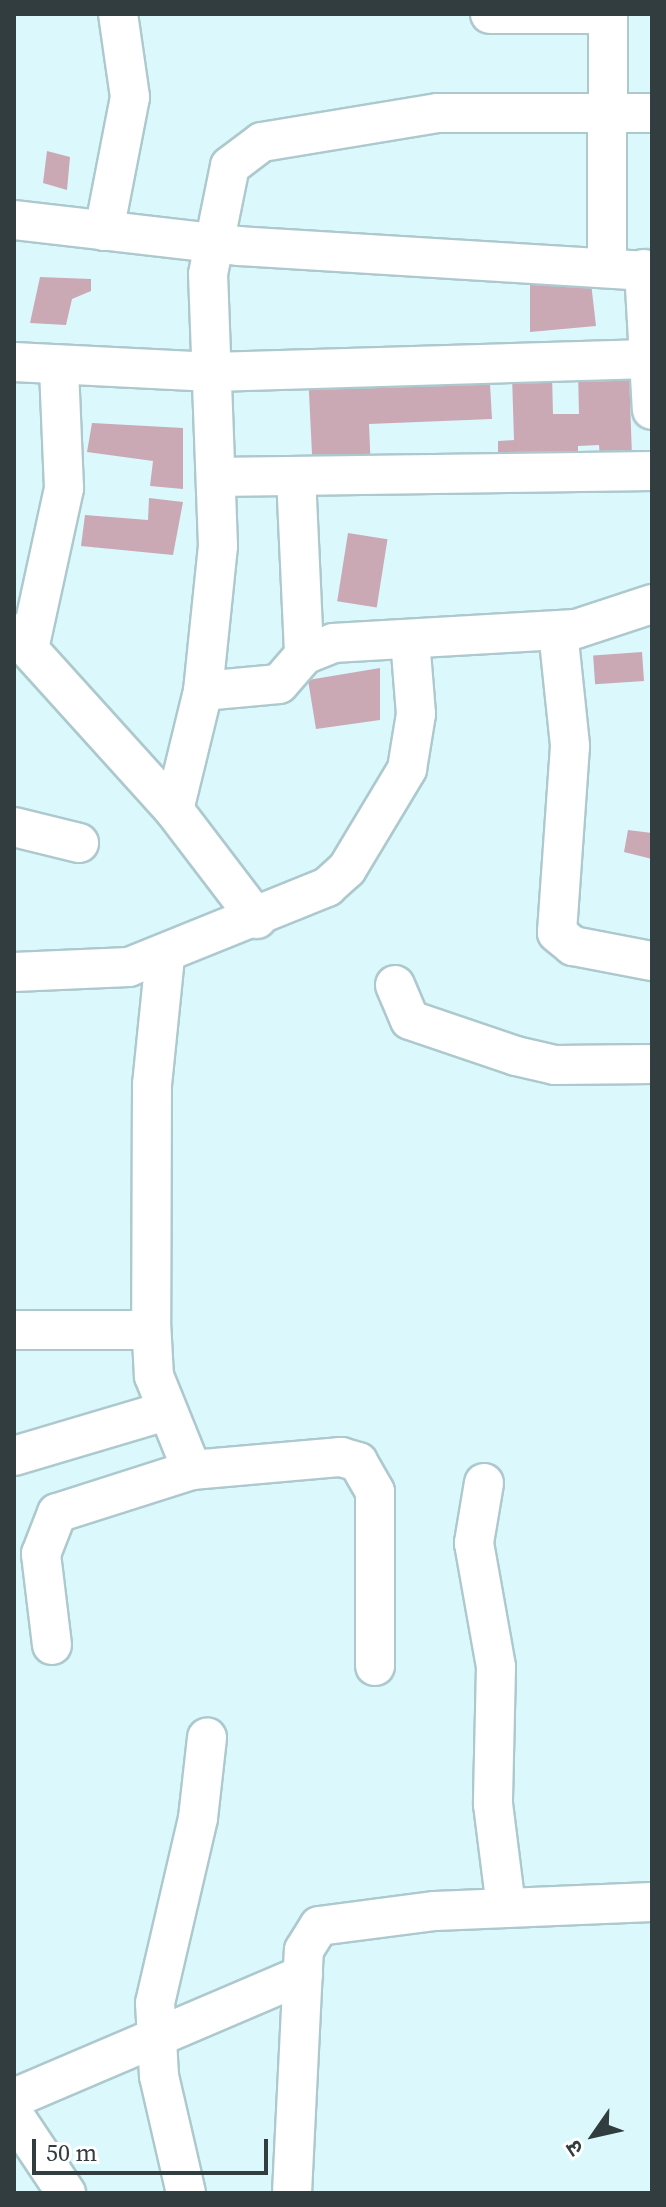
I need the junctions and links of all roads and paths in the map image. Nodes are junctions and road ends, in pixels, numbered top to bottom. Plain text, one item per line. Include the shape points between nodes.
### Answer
1 (118, 14) edge
2 (490, 14) edge
3 (588, 14) edge
4 (608, 14) edge
5 (609, 111) junction
6 (652, 113) edge
7 (14, 220) edge
8 (104, 231) junction
9 (211, 243) junction
10 (634, 269) edge
11 (649, 359) junction
12 (14, 362) edge
13 (59, 368) junction
14 (213, 372) junction
15 (652, 410) edge
16 (652, 471) edge
17 (296, 476) junction
18 (216, 477) junction
19 (652, 604) edge
20 (558, 631) junction
21 (410, 640) junction
22 (22, 641) edge
23 (304, 655) junction
24 (203, 691) junction
25 (174, 810) junction
26 (14, 827) edge
27 (79, 843) dead end
28 (257, 919) junction
29 (165, 957) junction
30 (652, 961) edge
31 (14, 972) edge
32 (395, 985) dead end
33 (652, 1064) edge
34 (14, 1330) edge
35 (151, 1330) junction
36 (166, 1411) junction
37 (14, 1456) edge
38 (192, 1470) junction
39 (484, 1483) dead end
40 (52, 1645) dead end
41 (375, 1666) dead end
42 (207, 1738) dead end
43 (652, 1902) edge
44 (506, 1907) junction
45 (303, 1975) junction
46 (157, 2036) junction
47 (14, 2098) edge
48 (14, 2115) edge
49 (66, 2193) edge
50 (186, 2193) edge
51 (292, 2193) edge

1 - 8 street via 130,97
2 - 3 street
4 - 5 street
5 - 6 street
5 - 9 street via 438,113 262,142 230,166
5 - 10 street
7 - 8 street
8 - 9 street
9 - 10 street
9 - 14 street
10 - 11 street
11 - 14 street
11 - 15 street
12 - 13 street
13 - 14 street
13 - 22 street via 64,488
14 - 18 street
16 - 17 street
17 - 18 street
17 - 23 street
18 - 24 street via 218,546
19 - 20 street
20 - 21 street
20 - 30 street via 570,746 557,933 573,946
21 - 23 street via 333,643
21 - 28 street via 414,746 397,790 347,869 327,887
22 - 25 street
23 - 24 street via 279,684
24 - 25 street
25 - 28 street
26 - 27 street
28 - 29 street
29 - 31 street via 91,974
29 - 35 street via 152,1084
32 - 33 street via 410,1020 516,1056 555,1065
34 - 35 street
35 - 36 street
36 - 37 street
36 - 38 street
38 - 40 street via 57,1513 41,1554
38 - 41 street via 341,1457 358,1462 375,1492
39 - 44 street via 474,1543 496,1667 493,1804
42 - 46 street via 198,1818 155,2003
43 - 44 street
44 - 45 street via 339,1918 311,1935
45 - 46 street
45 - 51 street
46 - 47 street
46 - 50 street
48 - 49 street

